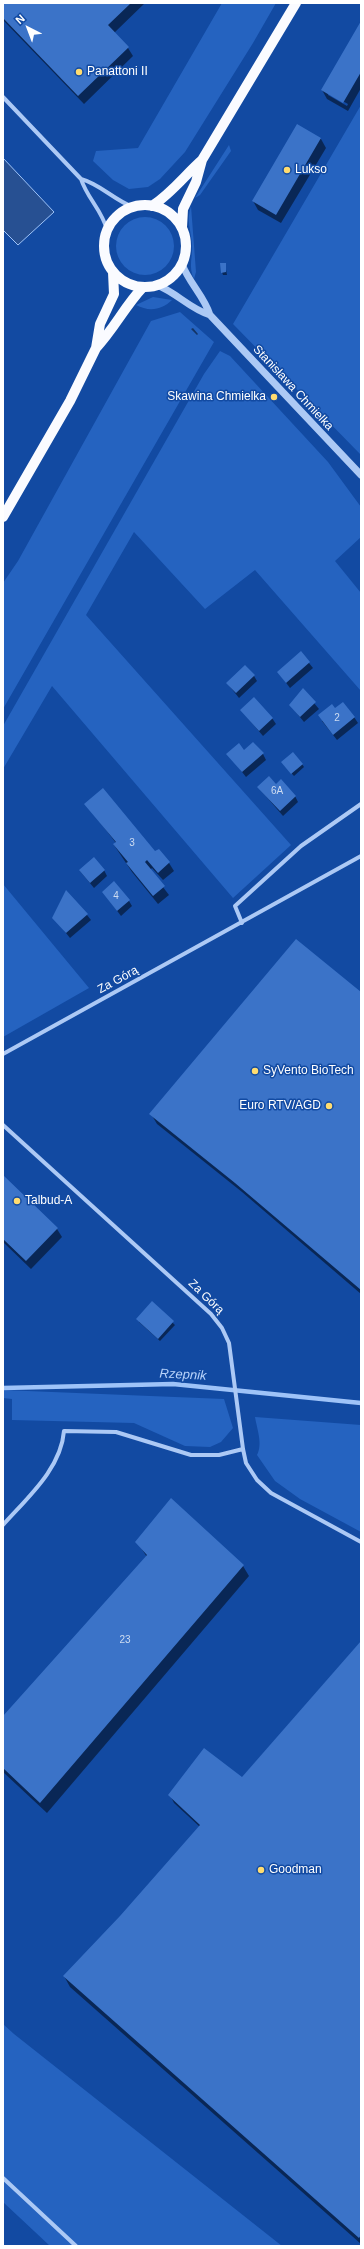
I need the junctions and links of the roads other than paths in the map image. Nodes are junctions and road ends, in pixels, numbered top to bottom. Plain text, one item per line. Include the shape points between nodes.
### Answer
1 (296, 3) edge
2 (3, 97) edge
3 (202, 160) junction
4 (81, 179) junction
5 (152, 206) junction
6 (133, 207) junction
7 (182, 227) junction
8 (107, 230) junction
9 (182, 264) junction
10 (113, 272) junction
11 (157, 285) junction
12 (143, 287) junction
13 (210, 315) junction
14 (96, 348) junction
15 (361, 475) edge
16 (3, 517) edge
17 (361, 804) edge
18 (361, 856) edge
19 (242, 923) junction
20 (3, 1054) edge
21 (3, 1125) edge
22 (244, 1449) junction
23 (3, 1525) edge
24 (361, 1542) edge
25 (3, 2178) edge
26 (76, 2246) edge

1 - 3 main road
2 - 4 street
3 - 5 main road via 168,195
3 - 7 main road via 184,209
4 - 6 street via 94,182 116,200
4 - 8 street via 85,190 103,217
5 - 6 main road
5 - 7 main road via 169,213
6 - 8 main road via 118,216
7 - 9 main road via 186,242
8 - 10 main road via 104,252
9 - 11 main road via 172,277
9 - 13 street, Stanisława Chmielka via 189,280 206,303
10 - 12 main road via 127,283
10 - 14 main road via 114,294 100,324
11 - 12 main road
11 - 13 street, Stanisława Chmielka via 175,293 197,311
12 - 14 main road via 127,306 112,331
13 - 15 street, Stanisława Chmielka
14 - 16 main road via 70,401
17 - 19 street via 301,846 235,906
18 - 19 street, Za Górą
19 - 20 street, Za Górą
21 - 22 street, Za Górą via 211,1314 222,1328 229,1343
22 - 23 street via 219,1454 191,1455 116,1432 64,1431 63,1443 53,1465
22 - 24 street, Za Górą via 246,1463 257,1480 271,1493
25 - 26 street

